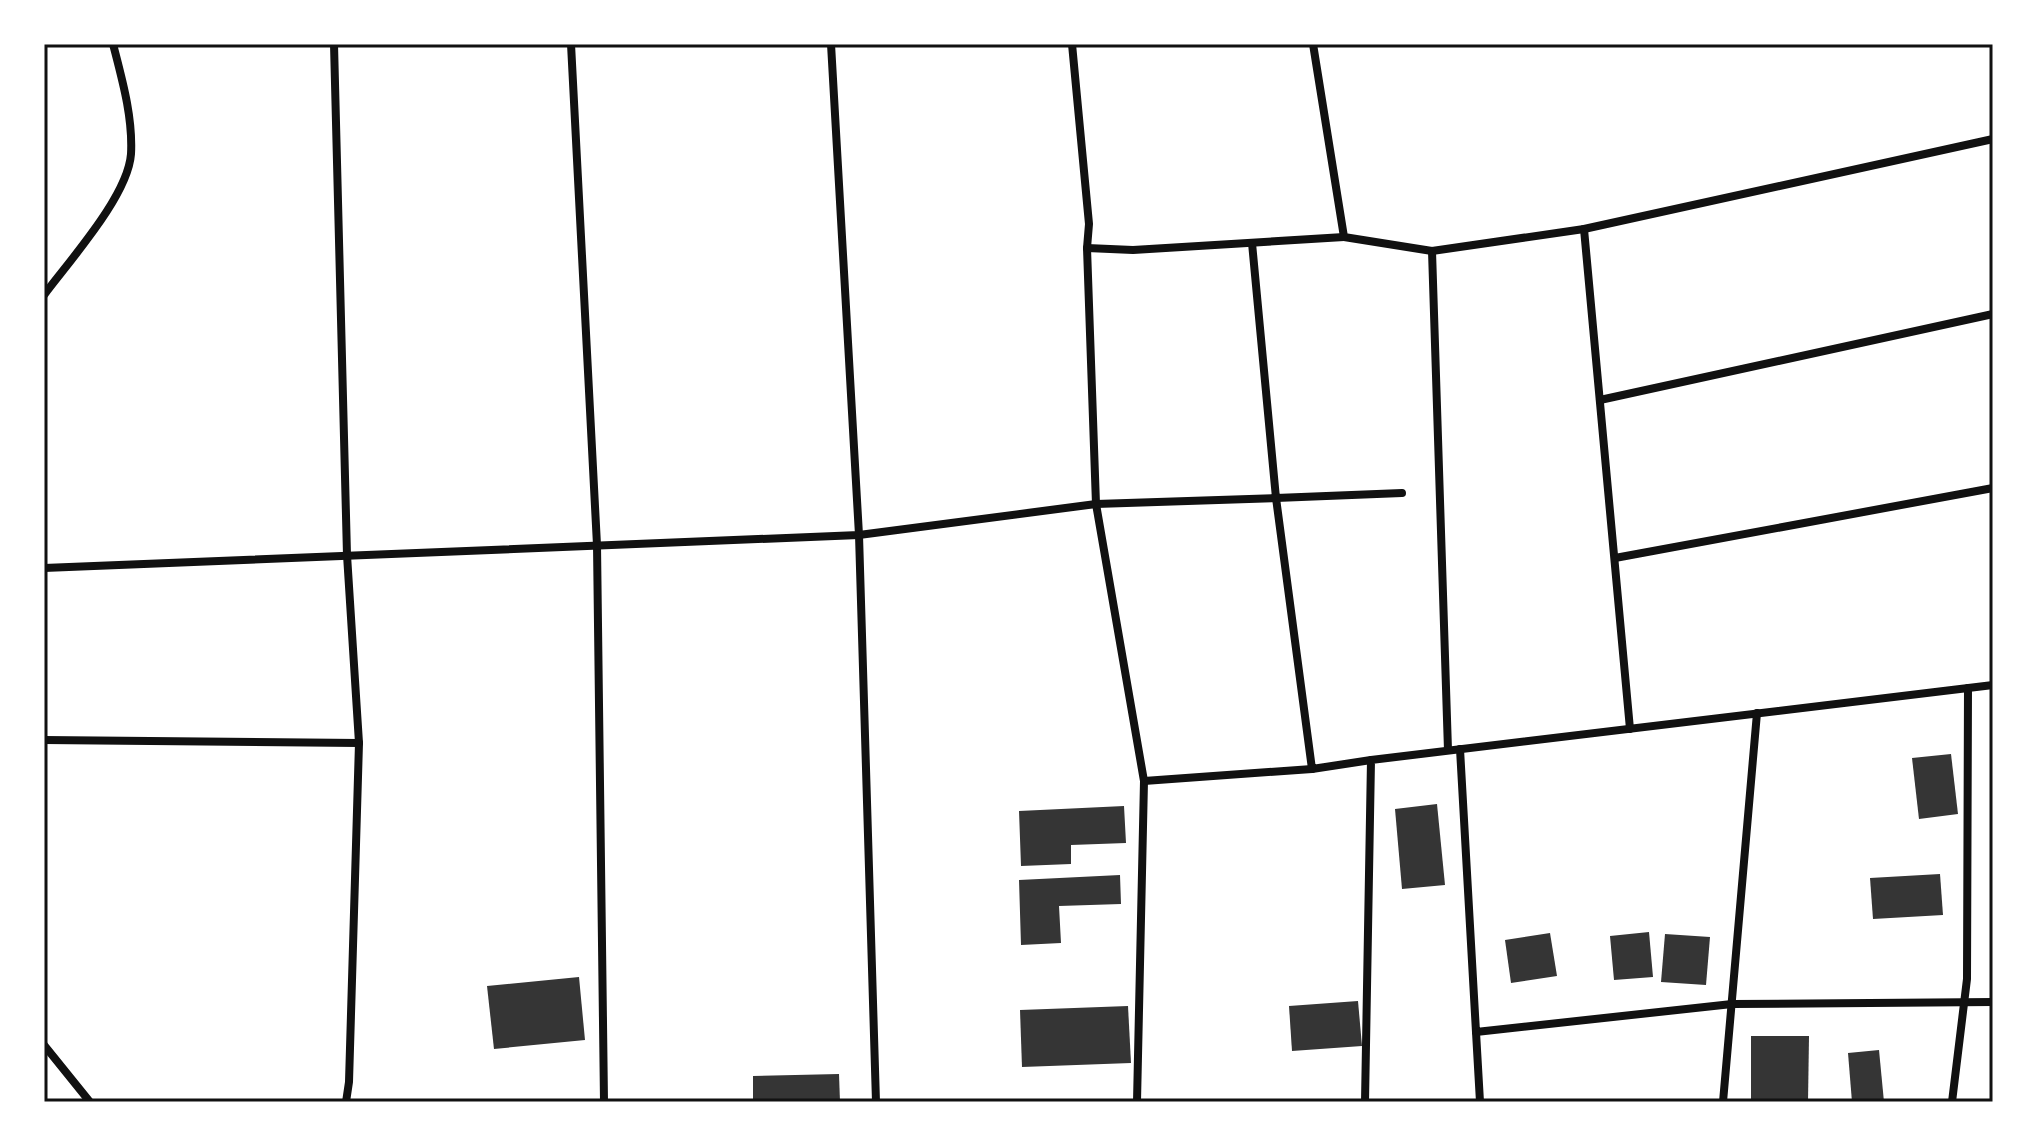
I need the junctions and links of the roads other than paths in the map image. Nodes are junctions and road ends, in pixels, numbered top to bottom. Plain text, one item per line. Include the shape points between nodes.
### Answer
1 (113, 44) edge
2 (334, 44) edge
3 (571, 44) edge
4 (831, 44) edge
5 (1072, 44) edge
6 (1313, 44) edge
7 (1993, 139) edge
8 (1584, 229) junction
9 (1344, 237) junction
10 (1252, 243) junction
11 (1087, 248) junction
12 (1432, 251) junction
13 (44, 295) edge
14 (1993, 314) edge
15 (1600, 400) junction
16 (1993, 488) edge
17 (1402, 493) dead end
18 (1276, 498) junction
19 (1096, 504) junction
20 (859, 535) junction
21 (597, 545) junction
22 (347, 555) junction
23 (1615, 558) junction
24 (44, 568) edge
25 (1993, 685) edge
26 (1968, 688) junction
27 (1757, 713) junction
28 (1630, 729) junction
29 (44, 740) edge
30 (359, 743) junction
31 (1460, 749) junction
32 (1448, 750) junction
33 (1371, 760) junction
34 (1312, 769) junction
35 (1144, 781) junction
36 (1993, 1002) edge
37 (1964, 1003) junction
38 (1732, 1004) junction
39 (1476, 1032) junction
40 (44, 1045) edge
41 (90, 1102) edge
42 (346, 1102) edge
43 (604, 1102) edge
44 (876, 1102) edge
45 (1137, 1102) edge
46 (1365, 1102) edge
47 (1480, 1102) edge
48 (1723, 1102) edge
49 (1952, 1102) edge

1 - 13 street via 127,101 131,155 111,205
2 - 22 street
3 - 21 street
4 - 20 street
5 - 11 street
6 - 9 street
7 - 8 street
8 - 12 street
8 - 15 street
9 - 10 street
9 - 12 street
10 - 11 street
10 - 18 street
11 - 19 street
12 - 32 street
14 - 15 street
15 - 23 street
16 - 23 street
17 - 18 street
18 - 19 street
18 - 34 street
19 - 20 street
19 - 35 street
20 - 21 street
20 - 44 street
21 - 22 street
21 - 43 street
22 - 24 street
22 - 30 street
23 - 28 street
25 - 26 street
26 - 27 street
26 - 37 street
27 - 28 street
27 - 38 street
28 - 31 street
29 - 30 street
30 - 42 street
31 - 32 street
31 - 39 street
32 - 33 street
33 - 34 street
33 - 46 street
34 - 35 street
35 - 45 street
36 - 37 street
37 - 38 street
37 - 49 street
38 - 39 street
38 - 48 street
39 - 47 street
40 - 41 street

